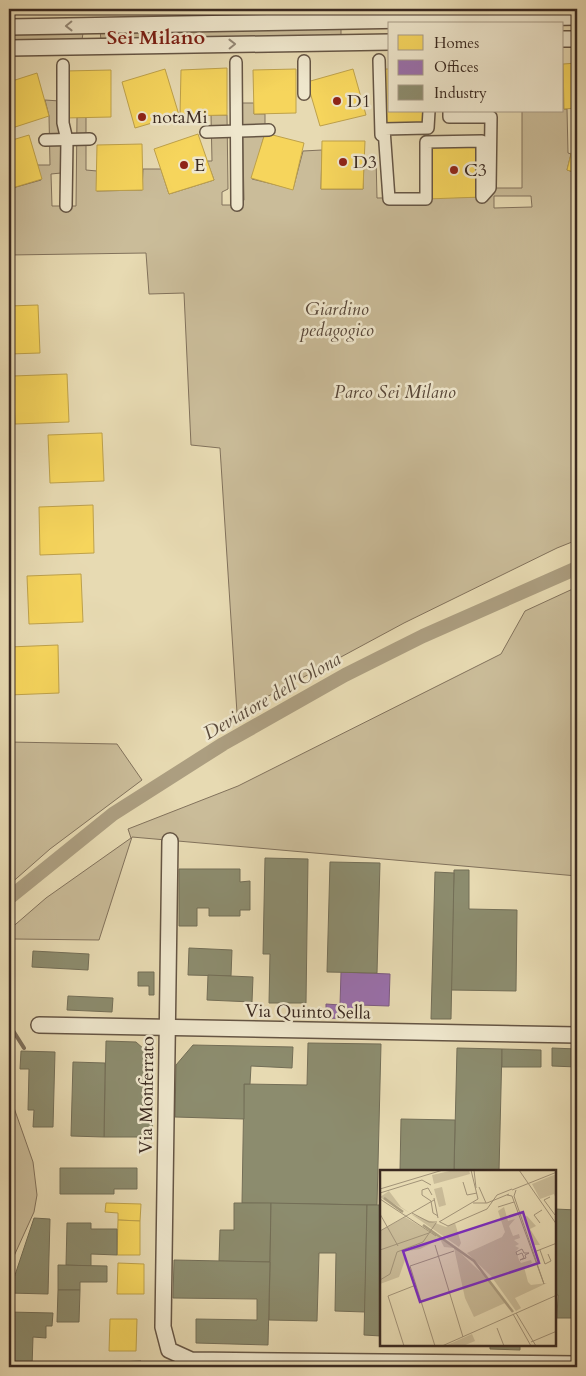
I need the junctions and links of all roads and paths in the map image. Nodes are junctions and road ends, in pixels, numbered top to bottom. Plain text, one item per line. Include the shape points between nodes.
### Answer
1 (413, 9) edge
2 (443, 9) edge
3 (577, 17) edge
4 (456, 20) junction
5 (398, 21) junction
6 (350, 22) junction
7 (90, 26) junction
8 (9, 27) edge
9 (564, 39) edge
10 (577, 39) edge
11 (388, 42) edge
12 (352, 43) junction
13 (91, 46) junction
14 (9, 48) edge
15 (378, 60) dead end
16 (304, 61) dead end
17 (236, 62) dead end
18 (63, 65) dead end
19 (304, 94) dead end
20 (429, 112) edge
21 (449, 112) edge
22 (267, 130) dead end
23 (235, 131) junction
24 (209, 132) dead end
25 (236, 205) dead end
26 (66, 206) dead end
27 (383, 209) dead end
28 (170, 841) dead end
29 (39, 1025) dead end
30 (167, 1029) junction
31 (577, 1035) edge
32 (400, 1364) edge
33 (577, 1364) edge

1 - 5 street
2 - 4 street
3 - 4 street
4 - 5 street
5 - 6 street
6 - 7 street
6 - 12 street
7 -> 8 street
7 - 13 street
9 - 10 street
11 - 12 street
13 -> 12 street
13 - 14 street
15 - 27 street
16 - 19 street
17 - 23 street
18 - 26 street via 63,122 68,140
20 - 21 street via 428,128 384,129 389,199 426,199 426,142 482,141 482,197 490,188 491,117 449,117
22 - 23 street
23 - 24 street
23 - 25 street
28 - 30 street, Via Monferrato
29 - 30 street, Via Quinto Sella
30 - 31 street, Via Quinto Sella
30 - 32 street, Via Monferrato via 163,1327 169,1350 191,1360
32 - 33 street

